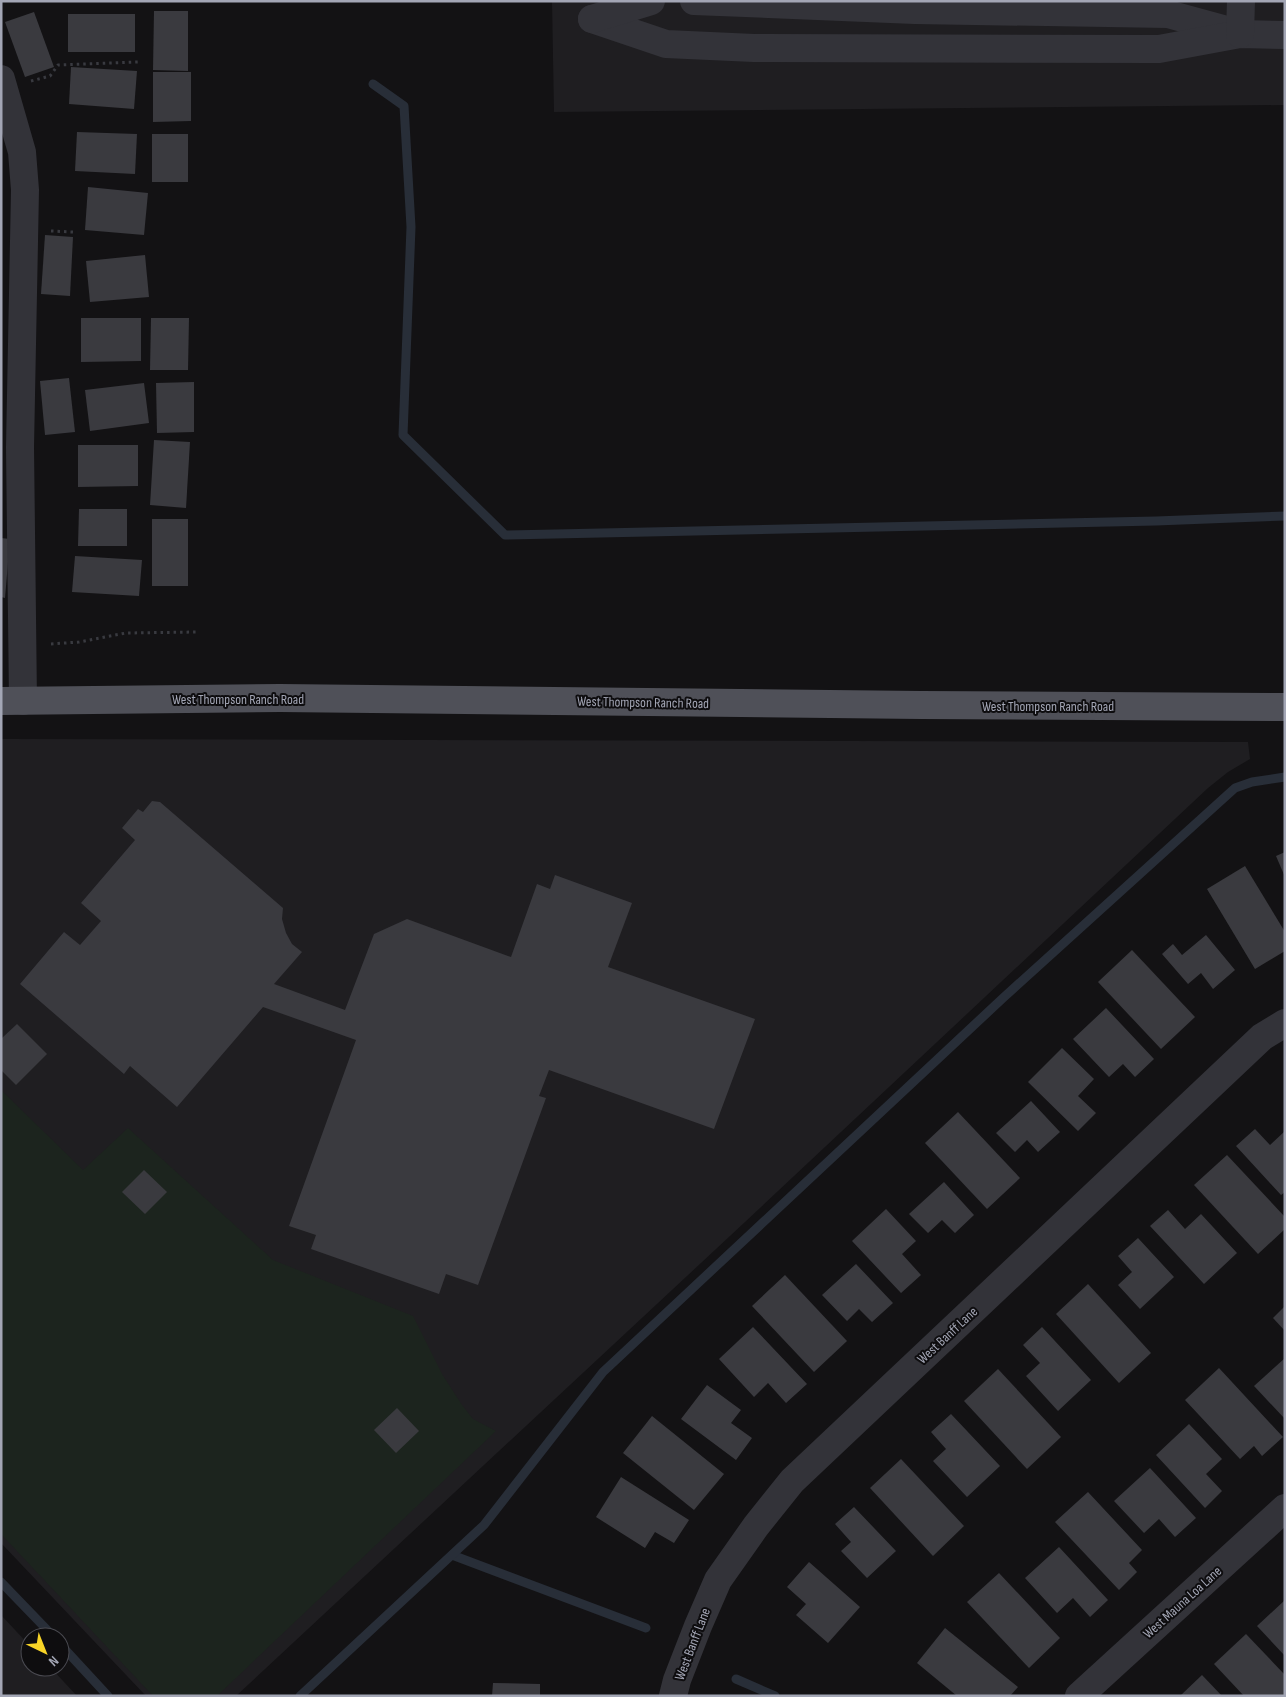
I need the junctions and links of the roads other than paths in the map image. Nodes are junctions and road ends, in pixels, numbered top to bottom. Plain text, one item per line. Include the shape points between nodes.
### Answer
1 (651, 1) edge
2 (694, 1) edge
3 (1241, 1) edge
4 (1240, 34) junction
5 (1285, 34) edge
6 (2, 83) edge
7 (11, 447) edge
8 (12, 701) edge
9 (1285, 707) edge
10 (1285, 1023) edge
11 (1282, 1515) edge
12 (673, 1696) edge
13 (1079, 1696) edge

1 - 4 street via 592,19 666,44 754,48 1160,49
2 - 4 street via 915,10 1168,14
3 - 4 street
4 - 5 street
6 - 7 street via 22,152 24,190
7 - 8 street via 22,606 22,645
8 - 9 main road, West Thompson Ranch Road via 280,698
10 - 12 street, West Banff Lane via 1262,1037 792,1481 718,1580
11 - 13 street, West Mauna Loa Lane

